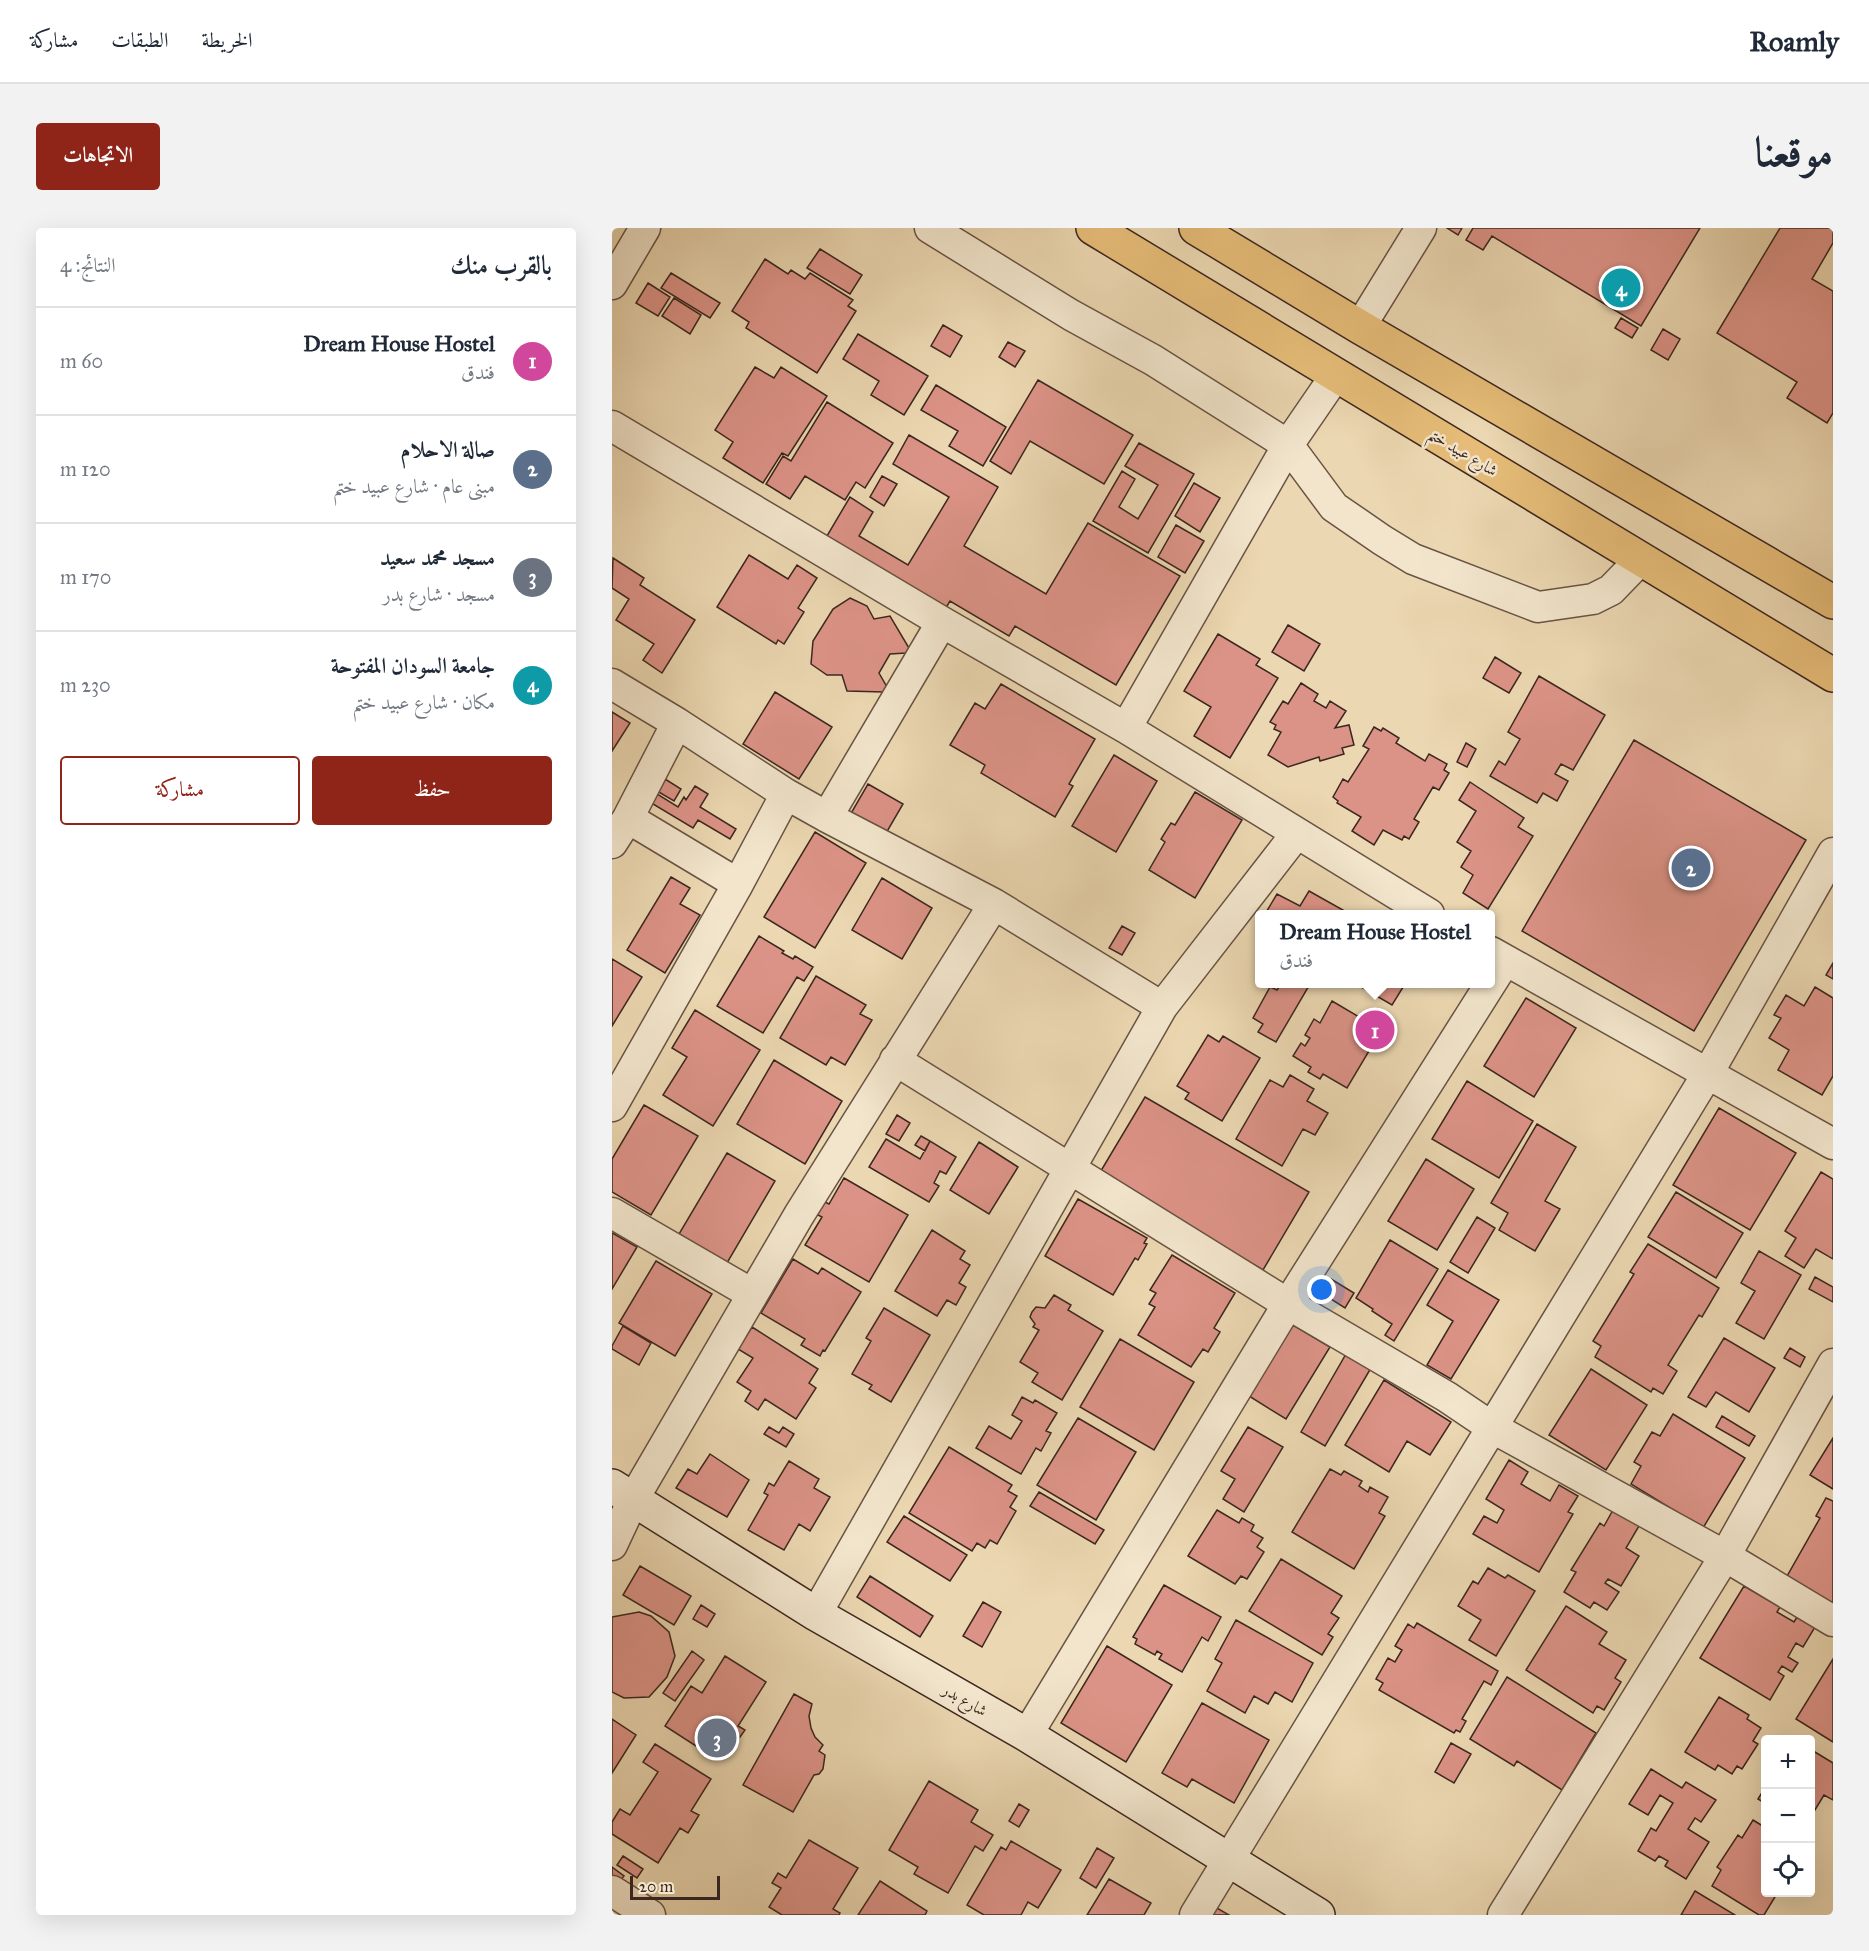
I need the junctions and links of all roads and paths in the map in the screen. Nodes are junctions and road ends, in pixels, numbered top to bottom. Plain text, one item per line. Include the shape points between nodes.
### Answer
1 (645, 228) edge
2 (930, 228) edge
3 (1093, 228) edge
4 (1196, 228) edge
5 (1422, 228) edge
6 (612, 284) edge
7 (1360, 327) junction
8 (1336, 375) junction
9 (612, 426) edge
10 (1288, 445) junction
11 (1640, 560) junction
12 (1833, 602) edge
13 (942, 622) junction
14 (1833, 675) edge
15 (612, 684) edge
16 (677, 723) junction
17 (1126, 728) junction
18 (786, 794) junction
19 (827, 817) junction
20 (628, 818) junction
21 (1297, 833) junction
22 (612, 843) edge
23 (1833, 853) edge
24 (738, 884) junction
25 (994, 904) junction
26 (1421, 910) edge
27 (1498, 956) edge
28 (1479, 988) edge
29 (1162, 1008) junction
30 (895, 1060) junction
31 (1708, 1073) junction
32 (613, 1102) edge
33 (1833, 1144) edge
34 (1069, 1168) junction
35 (612, 1213) edge
36 (752, 1294) junction
37 (1288, 1304) junction
38 (1833, 1364) edge
39 (1493, 1428) junction
40 (623, 1492) edge
41 (612, 1545) edge
42 (1725, 1556) junction
43 (816, 1614) junction
44 (1833, 1622) edge
45 (1027, 1736) junction
46 (1230, 1860) junction
47 (612, 1891) edge
48 (651, 1915) edge
49 (1195, 1915) edge
50 (1318, 1915) edge
51 (1503, 1915) edge

1 - 6 street
2 - 10 street
3 - 8 main road, شارع عبيد ختم
4 - 7 main road
5 - 7 street
7 - 12 main road
8 - 10 street
8 - 11 main road, شارع عبيد ختم
9 - 13 street
10 - 11 street via 1334,507 1382,540 1413,559 1531,605 1593,599 1611,590
10 - 17 street
11 - 14 main road, شارع عبيد ختم
13 - 17 street
13 - 19 street
15 - 16 street
16 - 18 street
16 - 20 street
17 - 21 street
18 - 19 street
18 - 24 street
19 - 25 street
20 - 22 street
20 - 24 street
21 - 26 street
21 - 29 street
23 - 31 street
24 - 32 street
25 - 29 street
25 - 30 street
27 - 31 street
28 - 37 street
29 - 34 street
30 - 34 street
30 - 36 street
31 - 33 street
31 - 39 street
34 - 37 street
34 - 43 street
35 - 36 street
36 - 40 street via 731,1334
37 - 39 street
37 - 45 street
38 - 42 street
39 - 42 street
39 - 46 street
40 - 41 street
40 - 43 street, شارع بدر
42 - 44 street
42 - 51 street
43 - 45 street, شارع بدر
45 - 46 street, شارع بدر
46 - 49 street
46 - 50 street, شارع بدر
47 - 48 street

